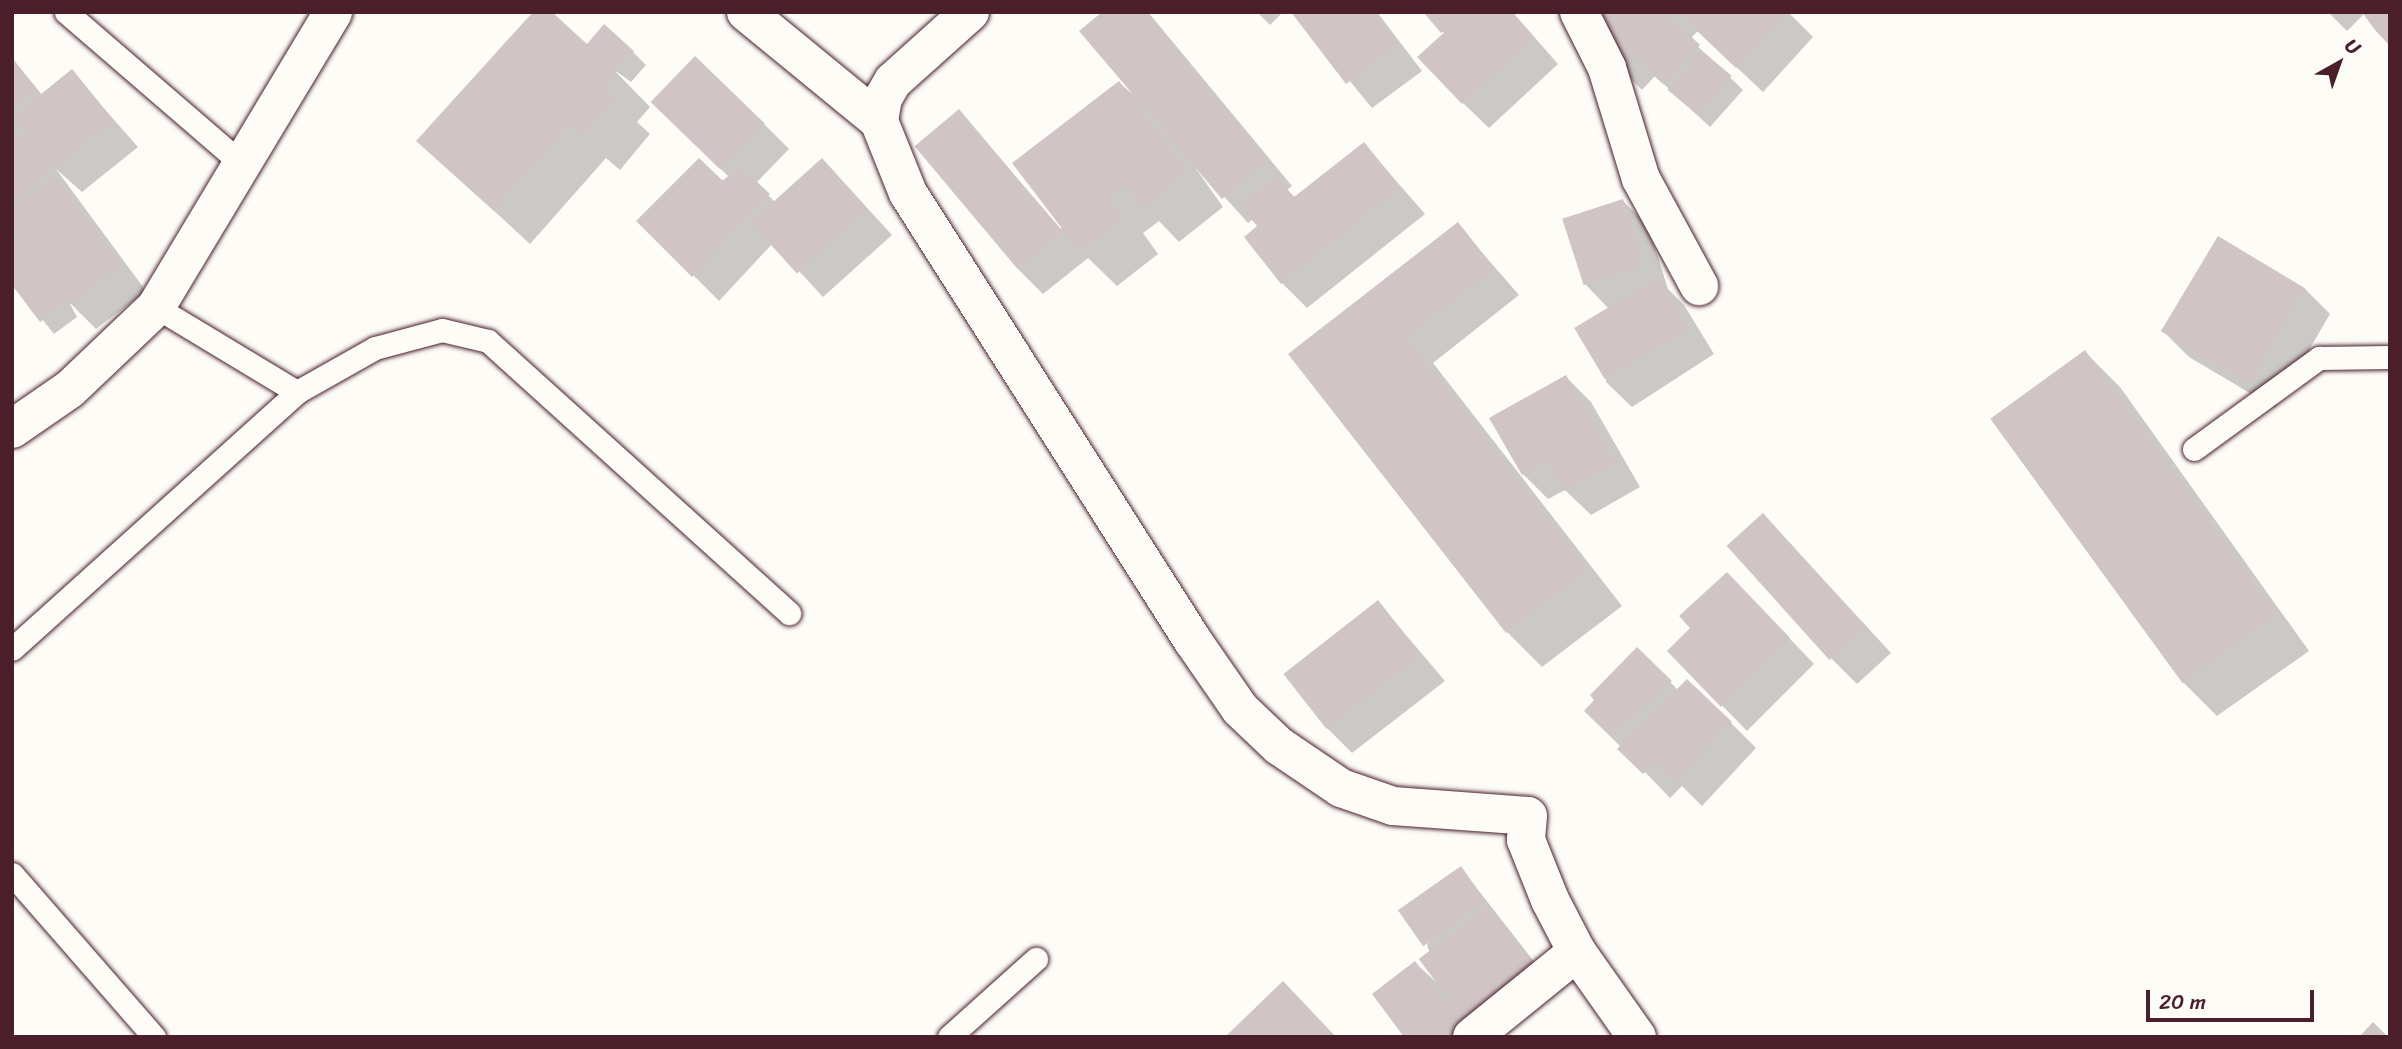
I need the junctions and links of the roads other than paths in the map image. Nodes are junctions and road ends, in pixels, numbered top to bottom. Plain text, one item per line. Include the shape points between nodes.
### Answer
1 (66, 12) edge
2 (333, 12) edge
3 (746, 12) edge
4 (970, 12) edge
5 (1579, 12) edge
6 (879, 121) junction
7 (240, 162) junction
8 (1699, 286) dead end
9 (156, 307) junction
10 (2390, 357) edge
11 (297, 392) junction
12 (12, 429) edge
13 (2194, 449) dead end
14 (789, 612) dead end
15 (12, 649) edge
16 (12, 874) edge
17 (1577, 952) junction
18 (1036, 959) dead end
19 (154, 1037) edge
20 (949, 1037) edge
21 (1472, 1037) edge
22 (1637, 1037) edge

1 - 7 lane
2 - 7 street
3 - 6 street
4 - 6 street via 893,80
5 - 8 street via 1607,68 1641,179
6 - 17 street via 915,204 1012,363 1240,709 1279,746 1341,788 1392,806 1528,816 1526,840
7 - 9 street
9 - 11 lane
9 - 12 street via 70,389
10 - 13 lane via 2319,358
11 - 14 lane via 375,348 442,330 488,341
11 - 15 lane
16 - 19 lane
17 - 21 street
17 - 22 street
18 - 20 lane

